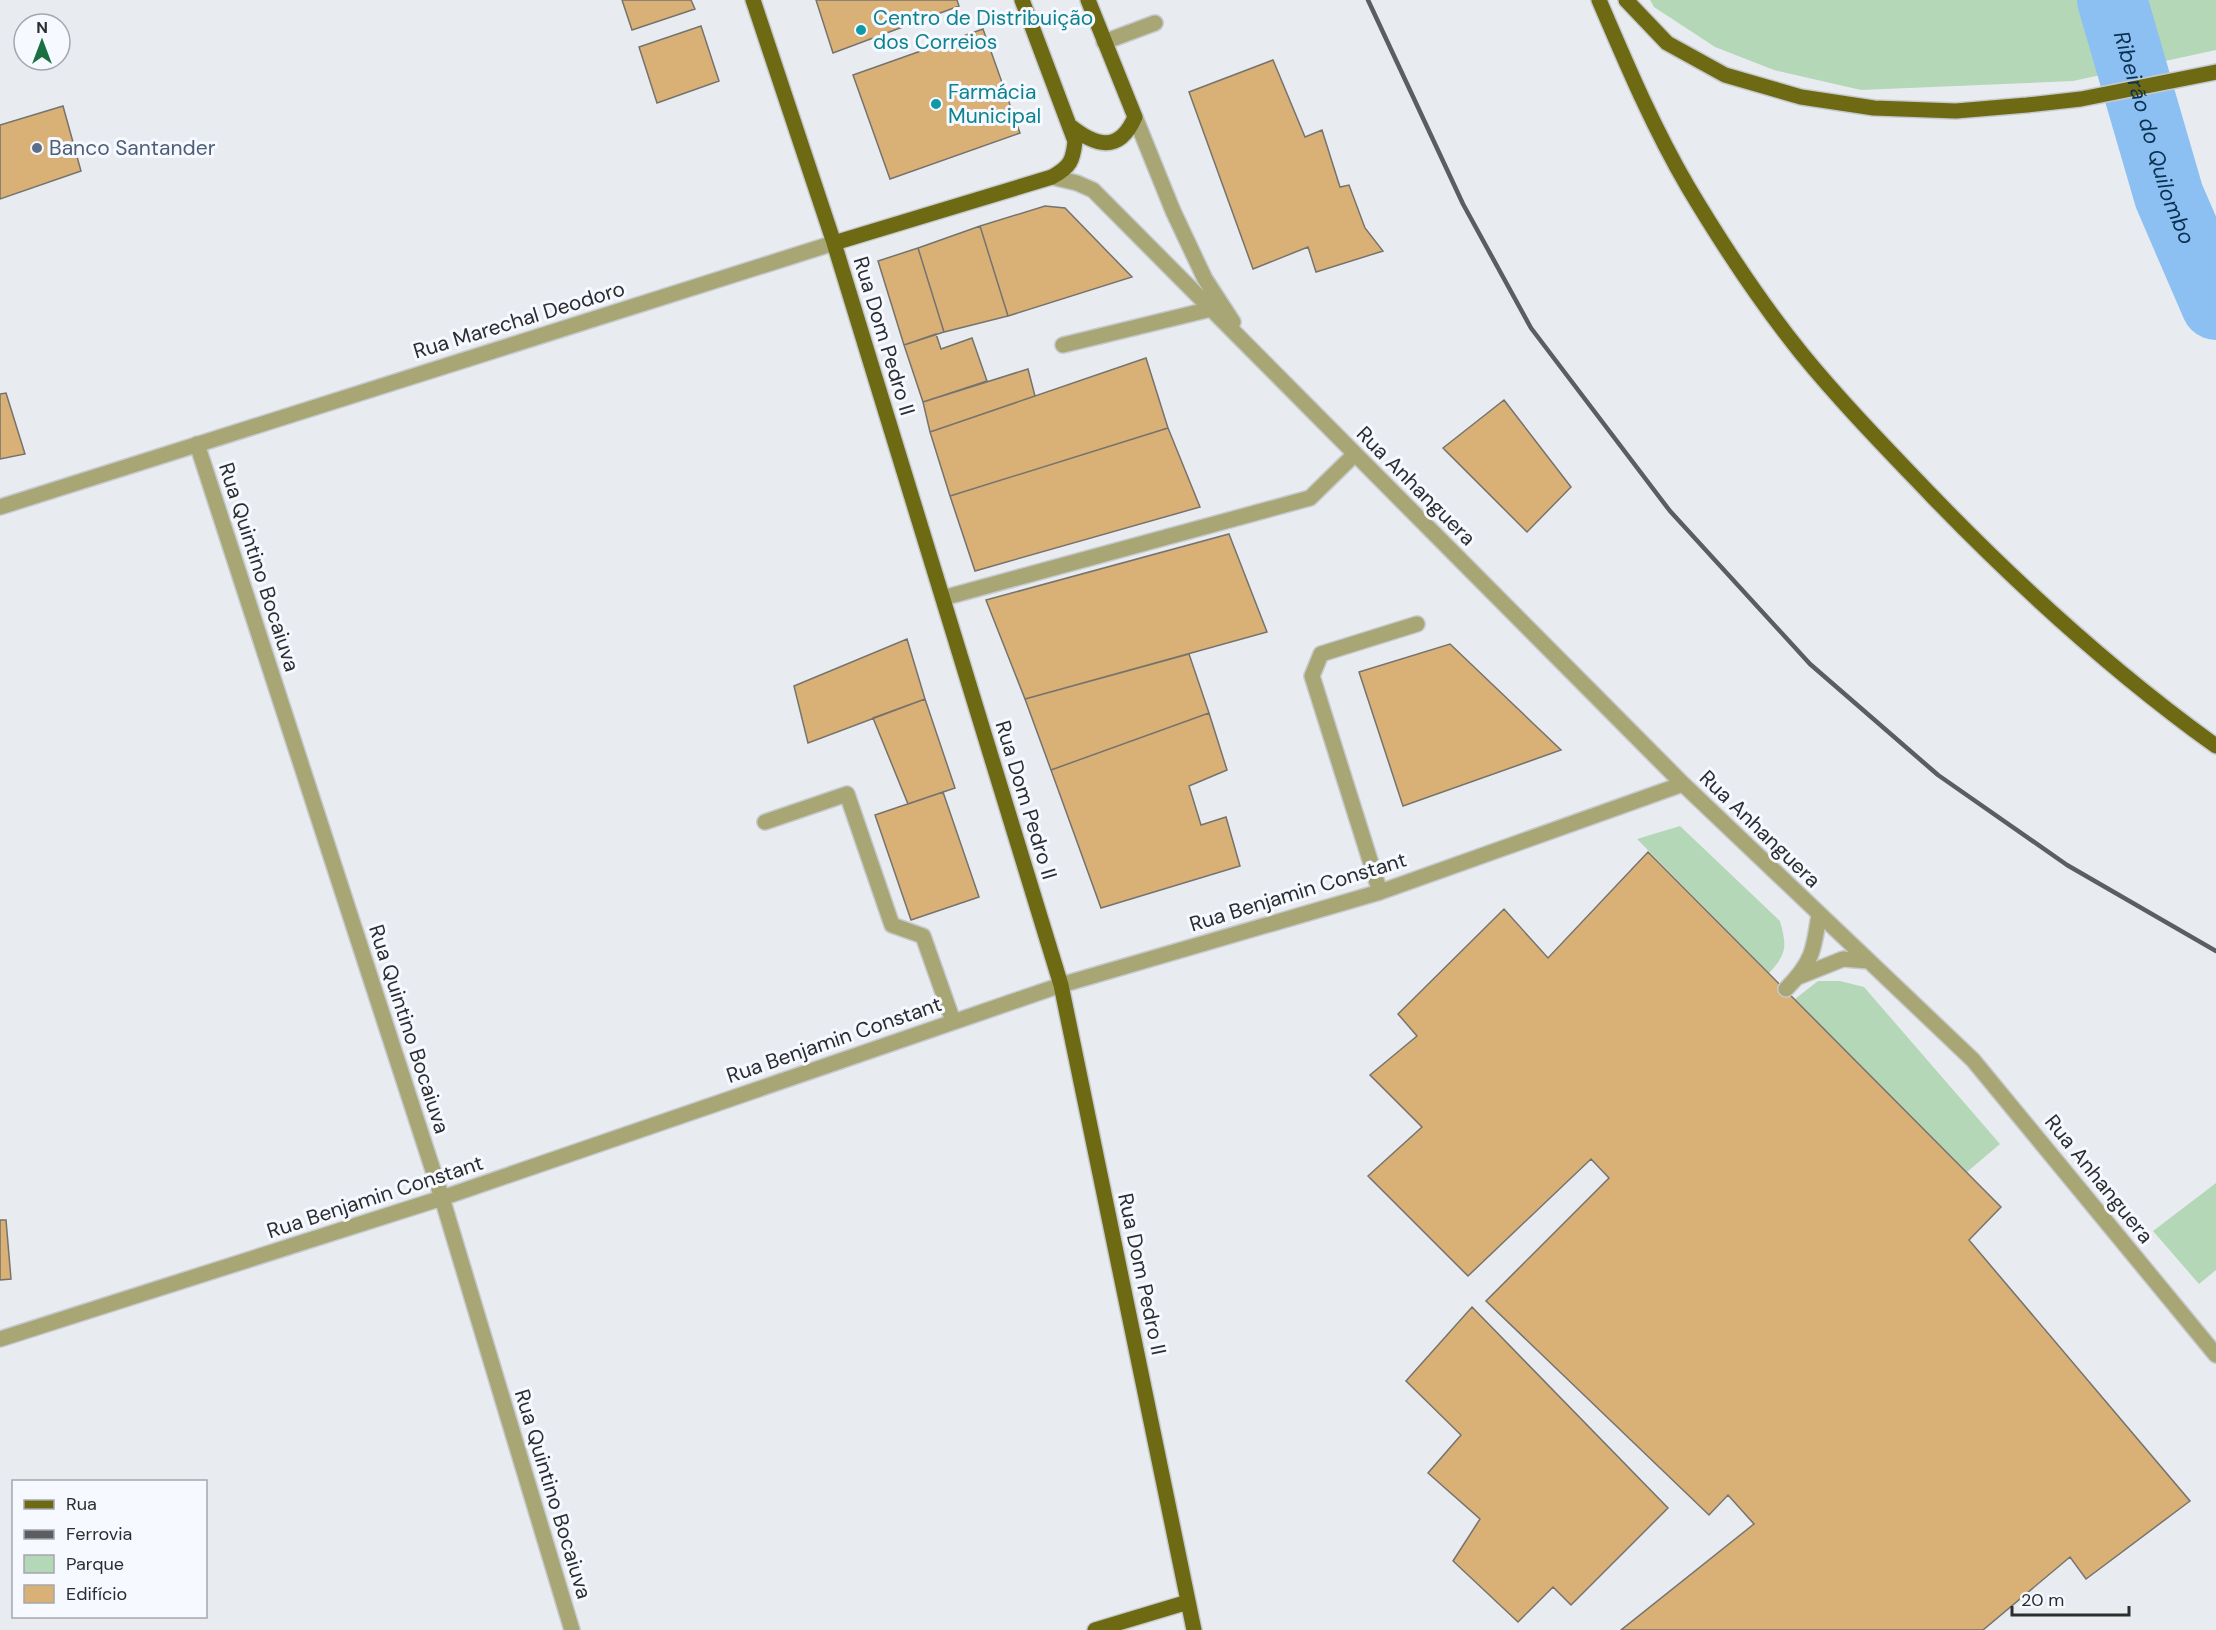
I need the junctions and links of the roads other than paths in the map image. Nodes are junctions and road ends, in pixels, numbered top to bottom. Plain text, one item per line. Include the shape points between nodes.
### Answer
1 (753, 0) edge
2 (1022, 0) edge
3 (1088, 0) edge
4 (1599, 0) edge
5 (1626, 0) edge
6 (1155, 23) dead end
7 (1104, 42) junction
8 (2216, 72) edge
9 (1135, 117) junction
10 (1068, 124) junction
11 (1052, 177) junction
12 (834, 243) junction
13 (1211, 309) junction
14 (1063, 345) dead end
15 (1253, 352) junction
16 (197, 444) junction
17 (1355, 454) junction
18 (0, 507) edge
19 (942, 598) junction
20 (1417, 624) dead end
21 (2216, 746) edge
22 (1683, 784) junction
23 (765, 822) dead end
24 (1380, 892) junction
25 (1819, 914) junction
26 (1869, 961) junction
27 (1798, 977) junction
28 (1060, 985) junction
29 (1786, 988) dead end
30 (953, 1022) junction
31 (442, 1198) junction
32 (0, 1339) edge
33 (2216, 1355) edge
34 (1188, 1602) junction
35 (572, 1630) edge
36 (1095, 1630) edge
37 (1194, 1630) edge

1 - 12 main road, Rua Dom Pedro II
2 - 10 main road
3 - 7 main road, Rua Anhanguera
4 - 21 main road via 1635,84 1688,186 1742,272 1802,354 1996,562 2084,642
5 - 8 main road via 1667,43 1725,75 1801,97 1874,108 1956,111 2081,99
6 - 7 street
7 - 9 main road, Rua Anhanguera
9 - 10 main road via 1129,132 1116,141 1099,143 1083,137
9 - 15 street, Rua Anhanguera via 1205,279
10 - 11 main road via 1075,141 1074,154 1067,169
11 - 12 main road, Rua Marechal Deodoro
11 - 13 street, Rua Anhanguera via 1093,190
12 - 16 street, Rua Marechal Deodoro
12 - 19 main road, Rua Dom Pedro II
13 - 14 street
13 - 15 street, Rua Anhanguera
15 - 17 street, Rua Anhanguera
16 - 18 street, Rua Marechal Deodoro
16 - 31 street, Rua Quintino Bocaiuva
17 - 19 street via 1310,498
17 - 22 street, Rua Anhanguera
19 - 28 main road, Rua Dom Pedro II
20 - 24 street via 1321,654 1312,676
22 - 24 street, Rua Benjamin Constant
22 - 25 street, Rua Anhanguera
23 - 30 street via 847,794 892,925 923,936
24 - 28 street, Rua Benjamin Constant
25 - 26 street, Rua Anhanguera
25 - 27 street via 1813,952
26 - 27 street via 1843,959
26 - 33 street, Rua Anhanguera via 1973,1060
27 - 29 street
28 - 30 street, Rua Benjamin Constant
28 - 34 main road, Rua Dom Pedro II
30 - 31 street, Rua Benjamin Constant
31 - 32 street, Rua Benjamin Constant
31 - 35 street, Rua Quintino Bocaiuva
34 - 36 main road
34 - 37 main road, Rua Dom Pedro II

